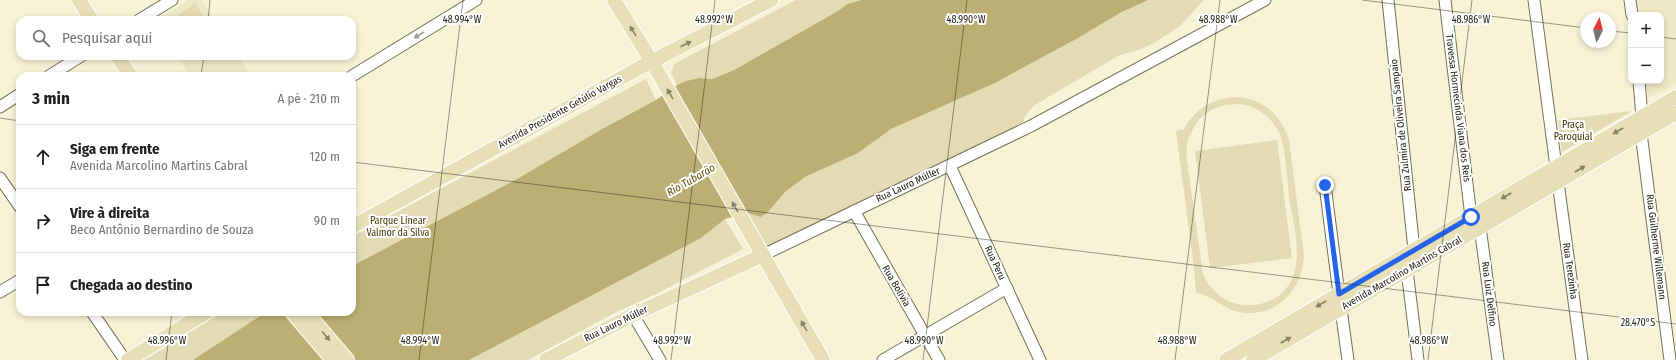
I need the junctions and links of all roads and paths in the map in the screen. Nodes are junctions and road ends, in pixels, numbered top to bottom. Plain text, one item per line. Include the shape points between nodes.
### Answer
1 (79, 0) edge
2 (172, 0) edge
3 (476, 0) edge
4 (614, 0) edge
5 (771, 0) edge
6 (1266, 0) edge
7 (1388, 0) edge
8 (1444, 0) edge
9 (1534, 0) edge
10 (1630, 0) edge
11 (1632, 12) edge
12 (89, 16) edge
13 (146, 16) edge
14 (75, 60) edge
15 (120, 60) edge
16 (655, 67) junction
17 (55, 72) edge
18 (128, 72) edge
19 (356, 74) edge
20 (1638, 84) edge
21 (16, 96) edge
22 (1676, 97) edge
23 (0, 106) edge
24 (1676, 113) edge
25 (1642, 117) junction
26 (1641, 133) junction
27 (950, 166) junction
28 (1556, 167) junction
29 (1558, 182) junction
30 (2, 183) edge
31 (1325, 185) dead end
32 (16, 202) edge
33 (854, 211) junction
34 (1476, 222) junction
35 (356, 225) edge
36 (1414, 250) junction
37 (763, 255) junction
38 (1407, 270) junction
39 (16, 282) edge
40 (1007, 288) junction
41 (0, 292) edge
42 (1339, 294) junction
43 (1341, 308) junction
44 (95, 316) edge
45 (200, 316) edge
46 (295, 316) edge
47 (309, 316) edge
48 (633, 316) junction
49 (925, 335) junction
50 (1672, 337) edge
51 (125, 360) edge
52 (128, 360) edge
53 (333, 360) edge
54 (347, 360) edge
55 (546, 360) edge
56 (660, 360) edge
57 (823, 360) edge
58 (883, 360) edge
59 (939, 360) edge
60 (1040, 360) edge
61 (1226, 360) edge
62 (1253, 360) edge
63 (1348, 360) edge
64 (1418, 360) edge
65 (1498, 360) edge
66 (1582, 360) edge
67 (1670, 360) edge

1 - 12 main road
2 - 13 street
3 -> 19 street
16 -> 4 main road
16 -> 5 main road, Avenida Presidente Getúlio Vargas
6 - 27 street, Rua Lauro Müller
7 - 36 street, Rua Zulmira de Oliveira Sampaio
8 - 34 street, Travessa Hormecinda Viana dos Reis
9 - 28 street
10 - 11 street
14 - 17 street
15 - 18 main road
16 - 35 main road, Avenida Presidente Getúlio Vargas
37 -> 16 main road
20 - 25 street
21 - 23 street
22 - 25 main road, Avenida Marcolino Martins Cabral
24 - 26 main road, Avenida Marcolino Martins Cabral
25 -> 28 main road, Avenida Marcolino Martins Cabral
29 -> 26 main road, Avenida Marcolino Martins Cabral
26 - 50 street, Rua Guilherme Willemann
27 - 33 street, Rua Lauro Müller
27 - 40 street, Rua Peru
28 - 29 main road
28 -> 34 main road, Avenida Marcolino Martins Cabral
29 - 34 main road, Avenida Marcolino Martins Cabral
29 - 66 street, Rua Terezinha
30 - 32 street
31 - 42 street
33 - 37 street, Rua Lauro Müller
33 - 49 street, Rua Bolívia
34 - 36 main road, Avenida Marcolino Martins Cabral
34 - 38 main road, Avenida Marcolino Martins Cabral
34 - 65 street, Rua Luiz Delfino
36 - 42 main road, Avenida Marcolino Martins Cabral
37 - 48 main road, Rua Lauro Müller
57 -> 37 main road
38 - 43 main road, Avenida Marcolino Martins Cabral
38 - 64 street
39 - 41 street
40 - 49 street
40 - 60 street, Rua Peru
42 - 43 main road
42 -> 61 main road, Avenida Marcolino Martins Cabral
62 -> 43 main road, Avenida Marcolino Martins Cabral
43 - 63 street
44 - 51 street
45 - 52 main road
46 - 53 main road
47 -> 54 main road
48 - 55 main road, Rua Lauro Müller
48 - 56 street
49 - 58 street
49 - 59 street, Rua Bolívia
50 - 67 street, Rua Guilherme Willemann

